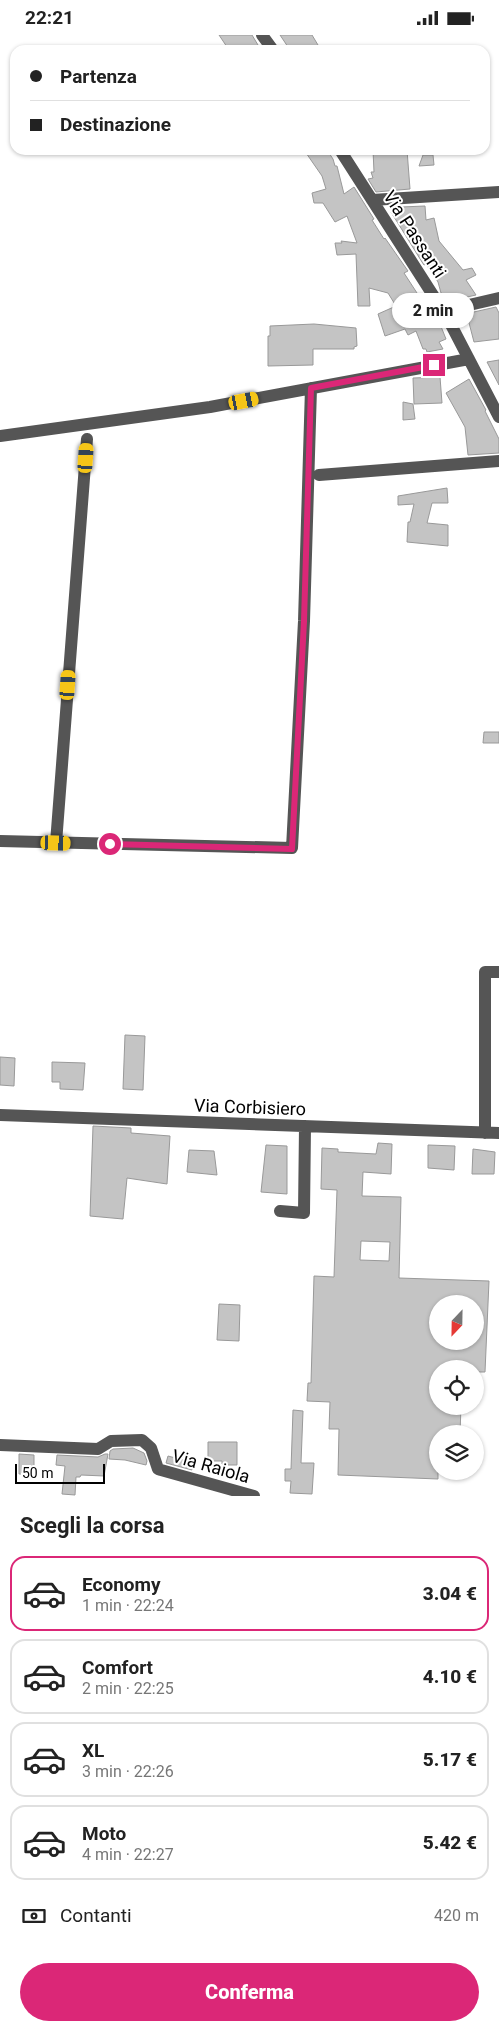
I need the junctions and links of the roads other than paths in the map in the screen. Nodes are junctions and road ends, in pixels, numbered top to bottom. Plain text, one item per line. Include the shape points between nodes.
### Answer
1 (347, 155) edge
2 (499, 192) edge
3 (372, 199) junction
4 (499, 298) edge
5 (443, 311) junction
6 (469, 359) junction
7 (311, 388) junction
8 (499, 417) edge
9 (0, 436) edge
10 (87, 439) dead end
11 (499, 461) edge
12 (319, 475) dead end
13 (0, 841) edge
14 (56, 843) junction
15 (499, 972) edge
16 (0, 1115) edge
17 (305, 1126) junction
18 (485, 1133) junction
19 (499, 1133) edge
20 (280, 1211) dead end
21 (0, 1445) edge
22 (254, 1496) edge

1 - 3 street, Via Passanti
2 - 3 street
3 - 5 street, Via Passanti
4 - 5 street
5 - 6 street, Via Passanti
6 - 7 street
6 - 8 street, Via Passanti
7 - 9 street via 210,407
7 - 14 street via 304,621 292,849
10 - 14 street
11 - 12 street
13 - 14 street
15 - 18 street via 485,972
16 - 17 street, Via Corbisiero
17 - 18 street, Via Corbisiero
17 - 20 street via 304,1213
18 - 19 street, Via Corbisiero
21 - 22 street, Via Raiola via 98,1449 111,1441 142,1440 151,1448 158,1469

